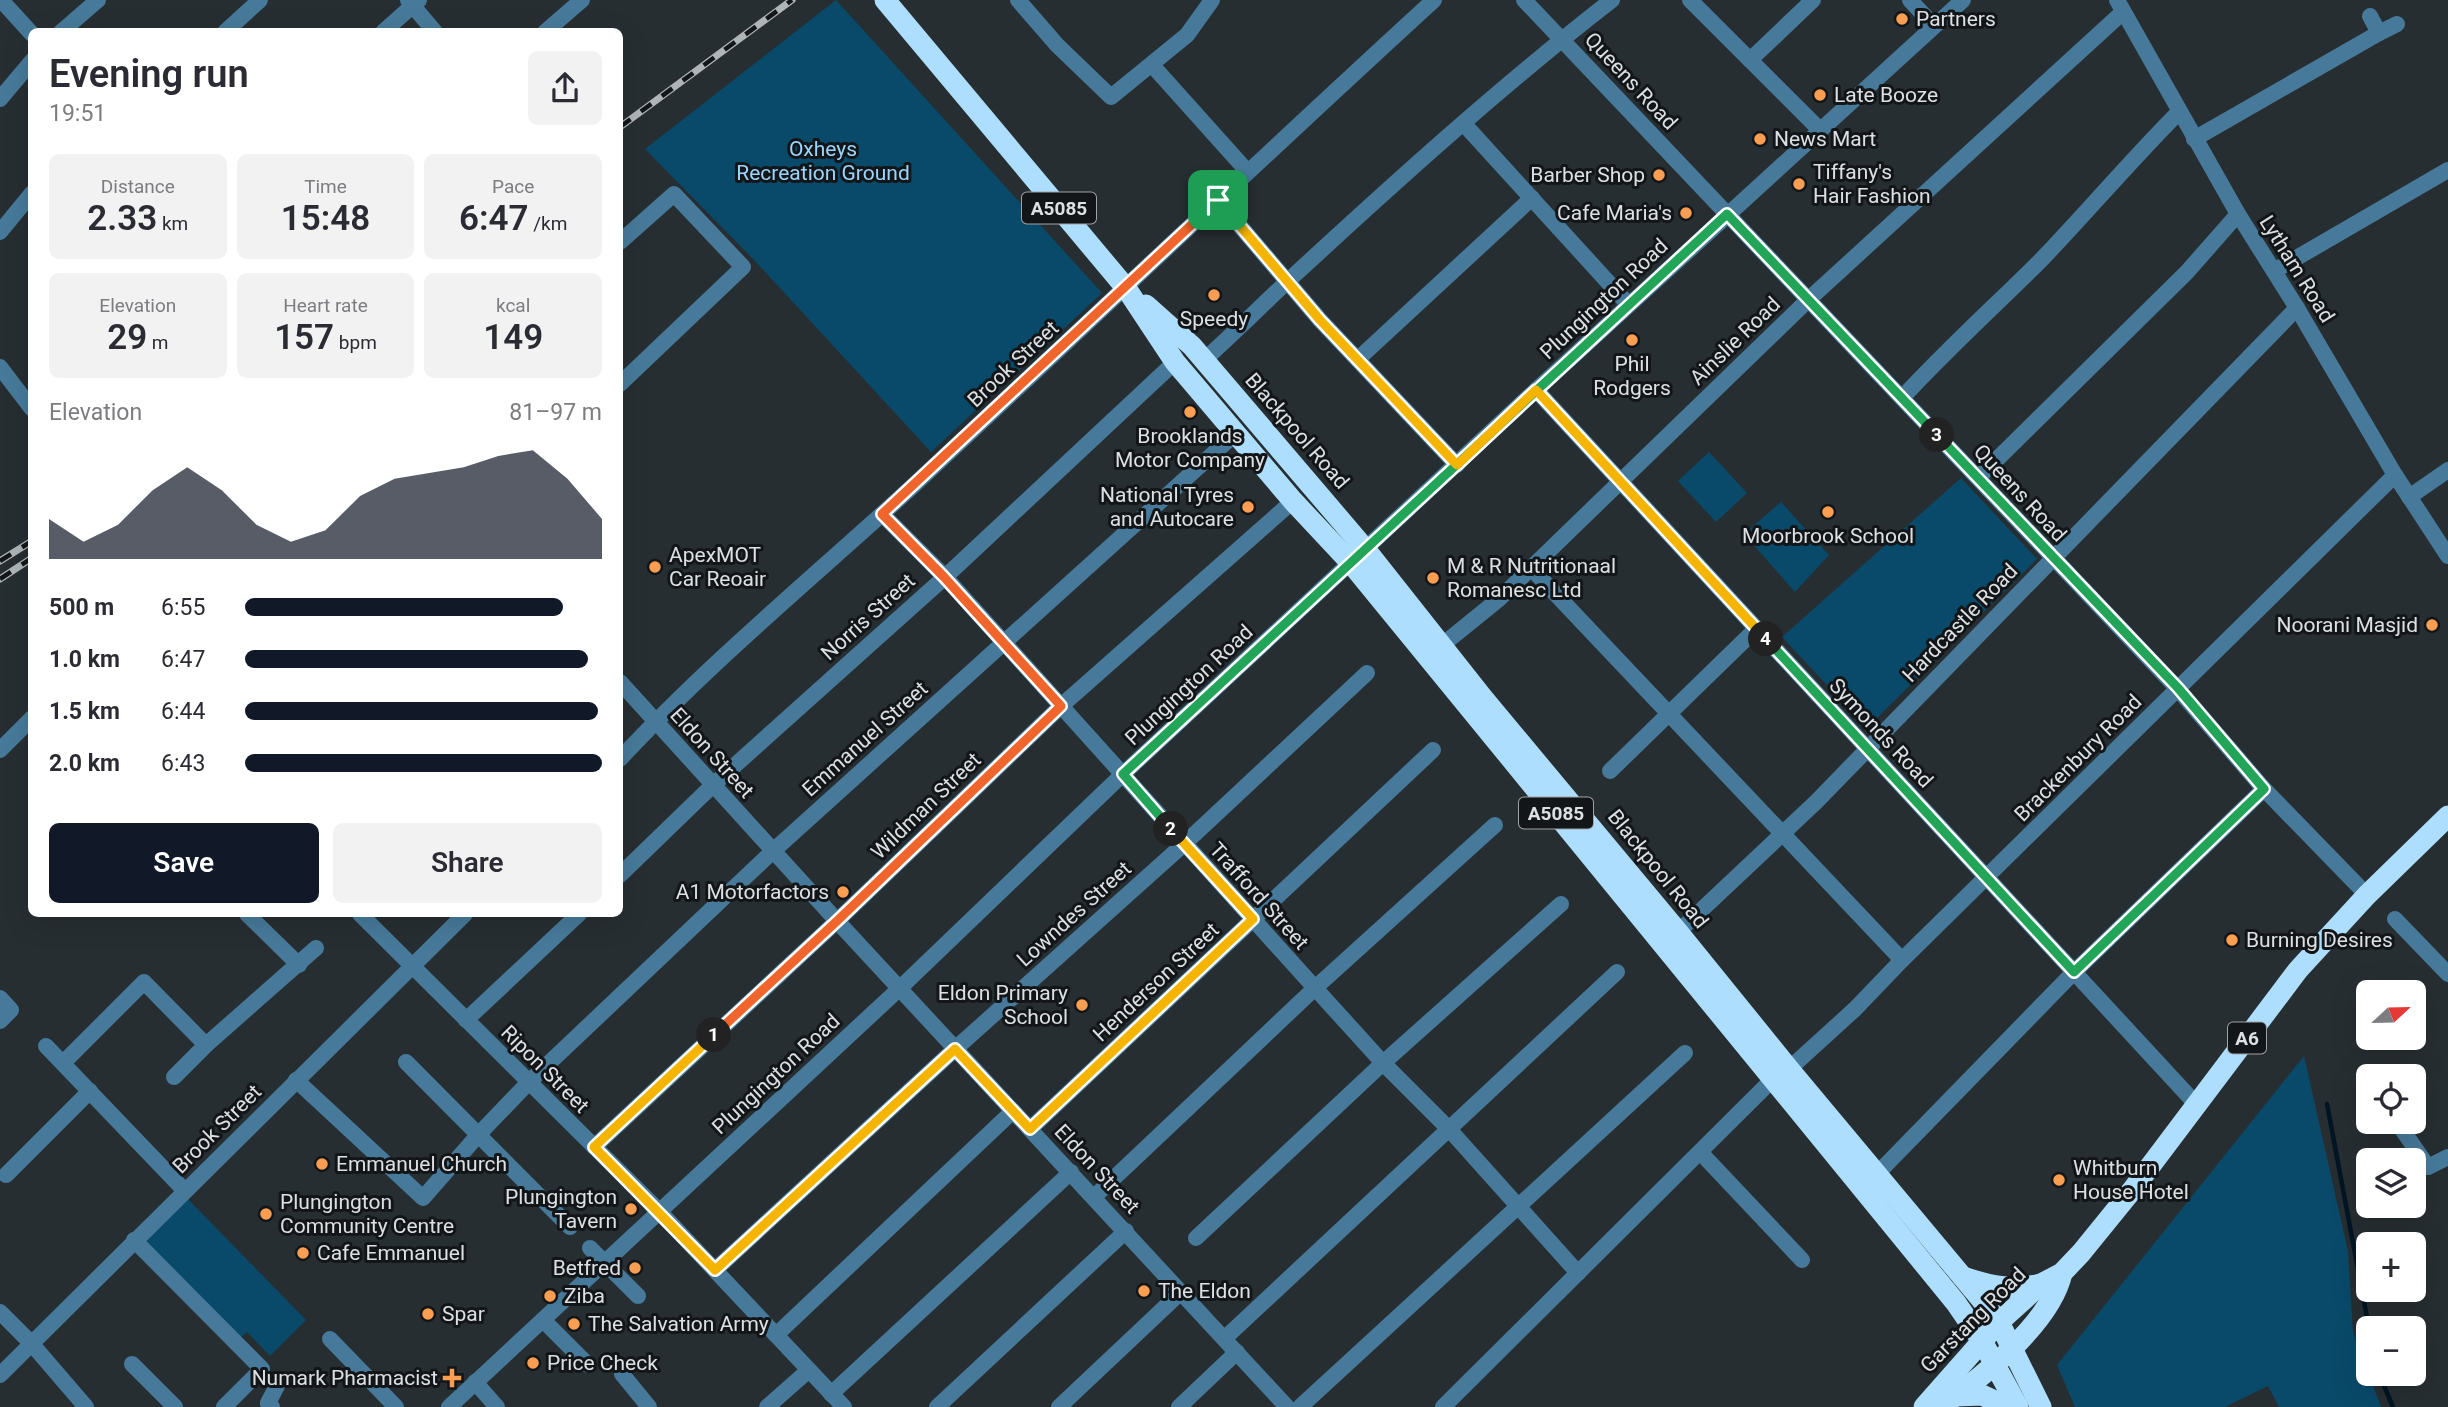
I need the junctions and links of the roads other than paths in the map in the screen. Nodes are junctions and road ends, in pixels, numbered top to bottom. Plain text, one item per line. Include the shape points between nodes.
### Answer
1 (1, 0) edge
2 (98, 0) edge
3 (260, 0) edge
4 (582, 0) edge
5 (885, 0) edge
6 (1018, 0) edge
7 (1212, 0) edge
8 (1434, 0) edge
9 (1524, 0) edge
10 (1612, 0) edge
11 (1690, 0) edge
12 (1813, 0) edge
13 (1910, 0) edge
14 (1963, 0) edge
15 (413, 2) edge
16 (2120, 6) edge
17 (2370, 16) dead end
18 (2398, 24) dead end
19 (1934, 26) junction
20 (66, 28) edge
21 (229, 28) edge
22 (387, 28) edge
23 (432, 28) edge
24 (550, 28) edge
25 (28, 30) edge
26 (2379, 33) junction
27 (1562, 38) junction
28 (1750, 60) junction
29 (1152, 65) junction
30 (28, 66) edge
31 (0, 99) edge
32 (2179, 112) junction
33 (1464, 124) junction
34 (1820, 130) junction
35 (2194, 139) junction
36 (2448, 170) edge
37 (1247, 171) junction
38 (28, 198) edge
39 (1532, 198) junction
40 (1218, 200) junction
41 (1727, 214) junction
42 (2238, 214) junction
43 (0, 232) edge
44 (623, 239) edge
45 (2274, 271) junction
46 (1288, 281) junction
47 (1126, 288) junction
48 (1808, 300) junction
49 (1628, 304) junction
50 (2297, 308) junction
51 (1357, 359) junction
52 (1204, 360) junction
53 (1175, 362) junction
54 (0, 367) edge
55 (623, 381) edge
56 (1536, 390) junction
57 (1902, 398) junction
58 (28, 404) edge
59 (1235, 434) junction
60 (1457, 465) junction
61 (2448, 470) edge
62 (2395, 475) junction
63 (1978, 478) junction
64 (1620, 481) junction
65 (2409, 497) junction
66 (1293, 501) junction
67 (882, 514) junction
68 (2448, 556) edge
69 (1359, 557) junction
70 (2053, 558) junction
71 (1531, 568) junction
72 (944, 577) junction
73 (1756, 629) junction
74 (1003, 642) junction
75 (1441, 646) junction
76 (1364, 676) dead end
77 (623, 685) edge
78 (2178, 688) junction
79 (1061, 706) junction
80 (1669, 713) junction
81 (655, 721) junction
82 (28, 722) edge
83 (1867, 748) junction
84 (0, 750) edge
85 (1430, 752) dead end
86 (623, 756) edge
87 (1610, 771) dead end
88 (1123, 774) junction
89 (713, 785) junction
90 (2264, 789) junction
91 (2448, 816) edge
92 (1489, 830) dead end
93 (1784, 834) junction
94 (1184, 844) junction
95 (773, 851) junction
96 (623, 872) edge
97 (1987, 878) junction
98 (2367, 895) junction
99 (1556, 908) dead end
100 (250, 917) edge
101 (363, 917) edge
102 (462, 917) edge
103 (576, 917) edge
104 (1253, 919) junction
105 (2395, 919) dead end
106 (837, 921) junction
107 (1678, 932) junction
108 (316, 947) dead end
109 (1902, 960) junction
110 (299, 965) junction
111 (412, 965) junction
112 (1617, 972) dead end
113 (2074, 972) junction
114 (2448, 974) edge
115 (900, 988) junction
116 (1315, 988) junction
117 (466, 1020) junction
118 (206, 1045) junction
119 (46, 1046) dead end
120 (955, 1049) junction
121 (1685, 1053) dead end
122 (406, 1062) dead end
123 (63, 1063) junction
124 (1383, 1063) junction
125 (1781, 1074) junction
126 (174, 1077) dead end
127 (296, 1080) junction
128 (530, 1082) junction
129 (90, 1091) junction
130 (2196, 1104) junction
131 (1013, 1111) junction
132 (1448, 1128) junction
133 (1030, 1129) junction
134 (479, 1133) junction
135 (2405, 1134) edge
136 (594, 1147) junction
137 (1700, 1152) junction
138 (2448, 1157) edge
139 (1071, 1172) junction
140 (1877, 1174) junction
141 (5, 1175) dead end
142 (185, 1191) junction
143 (1094, 1197) junction
144 (1517, 1207) junction
145 (659, 1211) junction
146 (570, 1227) dead end
147 (1126, 1231) junction
148 (1196, 1238) dead end
149 (134, 1240) junction
150 (590, 1248) dead end
151 (1802, 1260) dead end
152 (604, 1262) junction
153 (715, 1270) junction
154 (1578, 1273) junction
155 (2062, 1273) junction
156 (1963, 1277) junction
157 (2040, 1284) junction
158 (1181, 1292) junction
159 (638, 1296) dead end
160 (0, 1312) edge
161 (542, 1320) junction
162 (1999, 1322) junction
163 (776, 1335) junction
164 (1225, 1338) junction
165 (330, 1339) dead end
166 (1982, 1341) junction
167 (31, 1343) junction
168 (2012, 1348) junction
169 (1237, 1352) junction
170 (1995, 1363) junction
171 (132, 1364) dead end
172 (589, 1365) dead end
173 (808, 1370) junction
174 (622, 1374) dead end
175 (0, 1375) edge
176 (475, 1382) junction
177 (277, 1386) dead end
178 (831, 1394) junction
179 (1948, 1402) edge
180 (86, 1407) edge
181 (175, 1407) edge
182 (224, 1407) edge
183 (272, 1407) edge
184 (396, 1407) edge
185 (449, 1407) edge
186 (497, 1407) edge
187 (649, 1407) edge
188 (767, 1407) edge
189 (844, 1407) edge
190 (937, 1407) edge
191 (1059, 1407) edge
192 (1179, 1407) edge
193 (1287, 1407) edge
194 (1300, 1407) edge
195 (1443, 1407) edge
196 (1924, 1407) edge
197 (2008, 1407) edge
198 (2018, 1407) edge
199 (2041, 1407) edge

1 - 25 street
2 - 20 street
3 - 21 street
4 - 24 street
5 - 47 highway, Blackpool Road / A5085
6 - 29 street via 1111,97
7 - 29 street via 1187,35
8 - 37 street, Brook Street
9 - 27 street, Queens Road
10 - 27 street
11 - 28 street
12 - 28 street
13 - 19 street
14 - 19 street, Plungington Road
15 - 22 street
15 - 23 street
16 - 32 street, Lytham Road
16 - 48 street, Ainslie Road
17 - 26 street
18 - 26 street
19 - 34 street, Plungington Road
26 - 35 street
27 - 33 street
27 - 41 street, Queens Road
28 - 34 street
29 - 37 street
30 - 31 street
32 - 35 street, Lytham Road
32 - 57 street
33 - 39 street
33 - 46 street
34 - 41 street, Plungington Road
35 - 42 street, Lytham Road
36 - 45 street
37 - 40 street, Brook Street
38 - 43 street
39 - 49 street
39 - 51 street
40 - 46 street
40 - 47 street, Brook Street
41 - 48 street, Queens Road
41 - 49 street, Plungington Road
42 - 45 street, Lytham Road
42 - 63 street via 2187,272
44 - 55 street via 674,194 743,267
45 - 50 street, Lytham Road
46 - 51 street
46 - 52 street
47 - 52 highway, Blackpool Road / A5085
47 - 53 highway, Blackpool Road / A5085
47 - 67 street, Brook Street
48 - 57 street, Queens Road
48 - 64 street, Ainslie Road
49 - 56 street, Plungington Road
50 - 62 street, Lytham Road
50 - 70 street, Hardcastle Road
51 - 60 street
52 - 69 highway, Blackpool Road / A5085
53 - 59 highway, Blackpool Road / A5085
53 - 72 street, Norris Street
54 - 58 street
56 - 60 street, Plungington Road
56 - 64 street, Symonds Road
57 - 63 street, Queens Road
59 - 66 highway, Blackpool Road / A5085
59 - 74 street, Emmanuel Street
60 - 69 street, Plungington Road
61 - 65 street
62 - 65 street, Lytham Road
62 - 78 street, Brackenbury Road
63 - 70 street, Queens Road
64 - 71 street, Ainslie Road
64 - 73 street, Symonds Road
65 - 68 street, Lytham Road
66 - 69 highway, Blackpool Road / A5085
66 - 79 street, Wildman Street
67 - 72 street, Trafford Street
67 - 81 street, Brook Street
69 - 75 highway, Blackpool Road / A5085
69 - 88 street, Plungington Road
69 - 125 highway, Blackpool Road / A5085
70 - 78 street, Queens Road
70 - 83 street, Hardcastle Road
71 - 75 street, Ainslie Road
71 - 80 street
72 - 74 street, Trafford Street
72 - 89 street, Norris Street
73 - 80 street
73 - 83 street, Symonds Road
74 - 79 street, Trafford Street
74 - 95 street, Emmanuel Street
75 - 107 highway, Blackpool Road / A5085
76 - 94 street, Lowndes Street
77 - 81 street, Eldon Street
78 - 90 street, Queens Road
78 - 97 street, Brackenbury Road
79 - 88 street, Trafford Street
79 - 106 street, Wildman Street
80 - 87 street
80 - 93 street
81 - 86 street, Brook Street
81 - 89 street, Eldon Street
82 - 84 street
83 - 93 street, Hardcastle Road
83 - 97 street, Symonds Road
85 - 104 street, Henderson Street
88 - 94 street, Trafford Street
88 - 115 street, Plungington Road
89 - 95 street, Eldon Street
89 - 96 street, Norris Street
90 - 98 street, Queens Road
90 - 113 street
91 - 98 highway, Garstang Road / A6
92 - 116 street
93 - 107 street, Hardcastle Road
93 - 109 street
94 - 104 street, Trafford Street
94 - 120 street, Lowndes Street
95 - 106 street, Eldon Street
95 - 128 street, Emmanuel Street
97 - 109 street, Brackenbury Road
97 - 113 street, Symonds Road
98 - 130 highway, Garstang Road / A6 via 2298,970
99 - 124 street
100 - 110 street
101 - 111 street, Ripon Street
102 - 111 street, Brook Street
103 - 117 street
104 - 116 street, Trafford Street
104 - 133 street, Henderson Street
105 - 114 street
106 - 115 street, Eldon Street
106 - 136 street, Wildman Street
107 - 125 highway, Blackpool Road / A5085
108 - 110 street
109 - 125 street, Brackenbury Road
110 - 118 street
111 - 117 street, Ripon Street
111 - 127 street, Brook Street
112 - 132 street
113 - 130 street, Symonds Road
113 - 140 street
115 - 120 street, Eldon Street
115 - 145 street, Plungington Road
116 - 124 street, Trafford Street
116 - 143 street
117 - 128 street, Ripon Street
118 - 123 street via 144,982
118 - 126 street
119 - 123 street
120 - 131 street, Eldon Street
120 - 153 street, Lowndes Street
121 - 144 street
122 - 134 street
123 - 129 street
124 - 132 street, Trafford Street
124 - 148 street
125 - 137 street, Brackenbury Road
125 - 140 highway, Blackpool Road / A5085
125 - 166 highway, Blackpool Road / A5085
127 - 134 street, Emmanuel Street via 423,1198
127 - 142 street, Brook Street
128 - 134 street, Emmanuel Street
128 - 136 street, Ripon Street
129 - 141 street
129 - 142 street
130 - 155 highway, Garstang Road / A6
131 - 133 street, Eldon Street
131 - 163 street
132 - 144 street, Trafford Street
132 - 164 street
133 - 139 street, Eldon Street
134 - 146 street
135 - 138 street via 2428,1167
136 - 145 street, Ripon Street
137 - 151 street
137 - 154 street, Brackenbury Road
139 - 143 street, Eldon Street
139 - 178 street
140 - 156 highway, Blackpool Road / A5085
142 - 149 street, Brook Street
143 - 147 street, Eldon Street
144 - 154 street, Trafford Street
144 - 194 street
145 - 152 street, Plungington Road
145 - 153 street, Ripon Street
147 - 158 street, Eldon Street
147 - 190 street
149 - 167 street, Brook Street
149 - 182 street via 262,1369
150 - 152 street
152 - 159 street
152 - 161 street, Plungington Road
153 - 163 street, Ripon Street
154 - 195 street, Brackenbury Road
155 - 157 highway, Garstang Road / A6
155 - 168 highway, Garstang Road / A6 via 2050,1301
156 - 157 highway, A6 via 2005,1288
156 - 162 highway, Blackpool Road / A5085
157 - 162 highway, Garstang Road / A6
158 - 164 street, Eldon Street
158 - 191 street
160 - 167 street
161 - 172 street
161 - 176 street, Plungington Road
162 - 166 highway, Garstang Road / A6
162 - 168 highway, Blackpool Road / A5085
163 - 173 street, Ripon Street
164 - 169 street, Eldon Street
165 - 184 street
166 - 170 highway, Blackpool Road / A5085
166 - 196 highway, Garstang Road / A6
167 - 175 street, Brook Street
167 - 180 street
168 - 170 highway, Garstang Road / A6
168 - 199 highway, Blackpool Road / A5085
169 - 192 street
169 - 193 street, Eldon Street
170 - 179 highway, Garstang Road / A6
170 - 198 highway, Blackpool Road / A5085
171 - 181 street
173 - 178 street, Ripon Street
173 - 188 street
174 - 187 street
176 - 185 street, Plungington Road
176 - 186 street
177 - 183 street via 268,1403
178 - 189 street, Ripon Street
179 - 197 highway, A6 via 1982,1395

